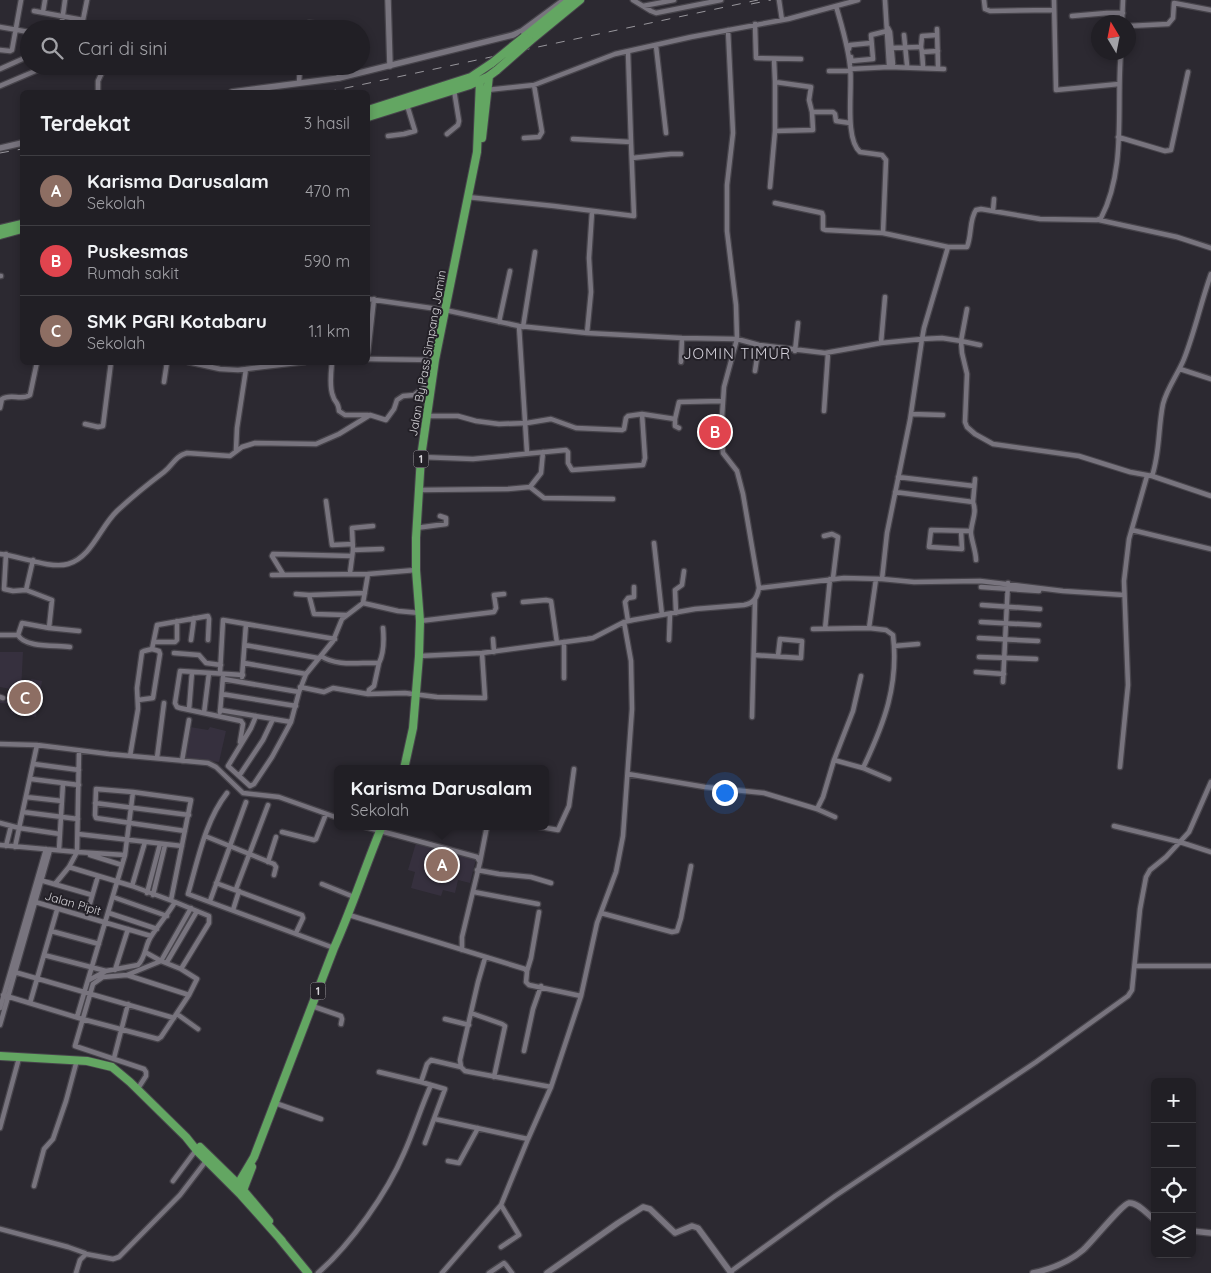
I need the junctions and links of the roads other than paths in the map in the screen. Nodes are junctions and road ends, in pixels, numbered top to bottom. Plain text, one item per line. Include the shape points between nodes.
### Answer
1 (21, 0) edge
2 (45, 0) edge
3 (65, 0) edge
4 (87, 0) edge
5 (388, 0) edge
6 (564, 0) edge
7 (570, 0) edge
8 (580, 0) edge
9 (633, 0) edge
10 (674, 0) edge
11 (721, 0) edge
12 (779, 0) edge
13 (858, 0) edge
14 (885, 0) edge
15 (984, 0) edge
16 (1054, 0) edge
17 (1123, 0) edge
18 (1174, 1) edge
19 (641, 6) junction
20 (836, 6) junction
21 (1054, 10) junction
22 (1211, 10) edge
23 (34, 11) dead end
24 (43, 12) junction
25 (1123, 13) joint
26 (62, 16) junction
27 (1072, 16) dead end
28 (62, 20) edge
29 (782, 20) junction
30 (755, 24) junction
31 (0, 26) edge
32 (1136, 26) edge
33 (16, 29) junction
34 (936, 29) dead end
35 (20, 30) edge
36 (728, 30) junction
37 (888, 30) junction
38 (904, 35) dead end
39 (937, 35) junction
40 (527, 39) junction
41 (871, 43) junction
42 (656, 46) junction
43 (905, 48) junction
44 (922, 49) junction
45 (0, 50) edge
46 (12, 51) junction
47 (938, 51) junction
48 (628, 52) junction
49 (774, 59) junction
50 (801, 59) dead end
51 (872, 59) junction
52 (20, 60) edge
53 (1120, 60) edge
54 (17, 62) junction
55 (873, 65) dead end
56 (907, 65) dead end
57 (390, 66) junction
58 (495, 66) junction
59 (923, 66) dead end
60 (938, 66) dead end
61 (0, 68) edge
62 (944, 69) dead end
63 (850, 70) junction
64 (370, 71) edge
65 (830, 71) dead end
66 (1188, 72) dead end
67 (28, 75) edge
68 (101, 75) edge
69 (299, 75) edge
70 (339, 75) edge
71 (352, 75) edge
72 (489, 76) junction
73 (339, 78) junction
74 (480, 81) junction
75 (775, 82) junction
76 (299, 83) junction
77 (1119, 84) junction
78 (470, 85) junction
79 (534, 85) junction
80 (0, 86) edge
81 (98, 90) edge
82 (247, 90) edge
83 (454, 90) junction
84 (484, 90) junction
85 (407, 104) junction
86 (480, 108) junction
87 (370, 109) edge
88 (812, 112) junction
89 (370, 116) edge
90 (850, 123) junction
91 (775, 131) junction
92 (666, 133) dead end
93 (447, 134) dead end
94 (388, 136) dead end
95 (1118, 137) junction
96 (524, 138) dead end
97 (573, 139) dead end
98 (631, 142) junction
99 (20, 143) edge
100 (0, 148) edge
101 (477, 152) junction
102 (681, 154) dead end
103 (632, 158) junction
104 (770, 187) dead end
105 (467, 197) junction
106 (994, 199) dead end
107 (775, 203) dead end
108 (993, 211) junction
109 (592, 212) junction
110 (1099, 220) junction
111 (20, 224) edge
112 (0, 229) edge
113 (20, 230) edge
114 (883, 233) junction
115 (0, 235) edge
116 (948, 247) junction
117 (1211, 248) edge
118 (535, 252) dead end
119 (510, 271) dead end
120 (1211, 274) edge
121 (885, 297) dead end
122 (370, 299) edge
123 (374, 300) junction
124 (967, 309) dead end
125 (446, 310) junction
126 (499, 322) junction
127 (798, 324) dead end
128 (521, 327) junction
129 (587, 333) junction
130 (370, 335) edge
131 (682, 338) junction
132 (737, 338) junction
133 (922, 339) junction
134 (961, 341) junction
135 (881, 342) junction
136 (759, 345) junction
137 (980, 345) dead end
138 (795, 350) junction
139 (828, 353) junction
140 (370, 359) edge
141 (435, 360) junction
142 (681, 362) dead end
143 (36, 365) edge
144 (111, 365) edge
145 (167, 365) edge
146 (202, 365) edge
147 (280, 365) edge
148 (332, 365) edge
149 (246, 369) junction
150 (1180, 369) junction
151 (755, 371) dead end
152 (1211, 378) edge
153 (164, 382) dead end
154 (431, 382) junction
155 (722, 401) junction
156 (0, 408) edge
157 (824, 411) dead end
158 (642, 414) junction
159 (911, 414) junction
160 (370, 415) junction
161 (943, 415) dead end
162 (426, 416) junction
163 (675, 419) junction
164 (524, 423) junction
165 (85, 424) dead end
166 (679, 428) dead end
167 (236, 450) junction
168 (543, 452) junction
169 (527, 453) junction
170 (421, 457) junction
171 (1150, 476) junction
172 (898, 477) junction
173 (975, 479) dead end
174 (974, 486) junction
175 (530, 487) junction
176 (418, 490) junction
177 (895, 492) junction
178 (1211, 496) edge
179 (613, 499) dead end
180 (326, 501) dead end
181 (974, 502) junction
182 (440, 516) dead end
183 (373, 526) dead end
184 (416, 528) junction
185 (1132, 530) junction
186 (961, 531) junction
187 (971, 531) junction
188 (824, 536) dead end
189 (654, 542) dead end
190 (353, 544) junction
191 (382, 549) dead end
192 (1211, 549) edge
193 (353, 550) junction
194 (0, 554) edge
195 (6, 554) junction
196 (352, 556) junction
197 (33, 560) junction
198 (976, 560) dead end
199 (416, 570) junction
200 (684, 570) dead end
201 (350, 573) junction
202 (283, 574) junction
203 (368, 574) junction
204 (272, 575) dead end
205 (832, 578) junction
206 (876, 579) junction
207 (882, 579) junction
208 (1008, 583) junction
209 (634, 587) dead end
210 (982, 587) dead end
211 (759, 588) junction
212 (26, 590) junction
213 (1008, 590) junction
214 (1039, 591) dead end
215 (365, 593) junction
216 (296, 594) dead end
217 (504, 594) dead end
218 (310, 595) junction
219 (1124, 595) junction
220 (755, 600) junction
221 (523, 602) dead end
222 (363, 603) junction
223 (982, 605) dead end
224 (1007, 607) junction
225 (1040, 609) dead end
226 (676, 613) junction
227 (670, 614) junction
228 (346, 615) junction
229 (662, 615) junction
230 (420, 617) junction
231 (194, 618) junction
232 (177, 621) junction
233 (626, 621) junction
234 (980, 622) dead end
235 (246, 624) junction
236 (1006, 624) junction
237 (1039, 625) dead end
238 (49, 628) junction
239 (383, 628) dead end
240 (869, 628) junction
241 (813, 629) dead end
242 (825, 629) junction
243 (79, 631) dead end
244 (0, 635) edge
245 (18, 635) junction
246 (335, 638) junction
247 (979, 638) dead end
248 (493, 639) dead end
249 (191, 640) dead end
250 (208, 640) dead end
251 (669, 640) dead end
252 (1006, 641) junction
253 (1038, 641) dead end
254 (154, 642) junction
255 (564, 642) junction
256 (557, 643) junction
257 (918, 644) dead end
258 (245, 645) junction
259 (894, 646) junction
260 (70, 647) dead end
261 (152, 649) junction
262 (494, 652) junction
263 (174, 654) dead end
264 (482, 654) junction
265 (754, 655) junction
266 (419, 656) junction
267 (778, 656) junction
268 (320, 657) junction
269 (980, 657) dead end
270 (1005, 658) junction
271 (1036, 659) dead end
272 (379, 662) junction
273 (244, 663) junction
274 (221, 665) junction
275 (192, 672) junction
276 (976, 672) dead end
277 (209, 673) junction
278 (306, 674) junction
279 (1004, 674) junction
280 (222, 676) junction
281 (861, 676) dead end
282 (242, 678) junction
283 (564, 678) dead end
284 (1003, 682) dead end
285 (299, 689) junction
286 (222, 694) junction
287 (368, 694) junction
288 (417, 694) junction
289 (138, 700) junction
290 (164, 704) dead end
291 (296, 706) junction
292 (189, 710) junction
293 (220, 710) junction
294 (204, 713) junction
295 (220, 716) junction
296 (256, 716) junction
297 (752, 717) dead end
298 (273, 719) junction
299 (188, 720) dead end
300 (291, 722) junction
301 (0, 744) edge
302 (37, 745) junction
303 (240, 745) junction
304 (79, 751) junction
305 (130, 756) junction
306 (157, 758) junction
307 (834, 760) junction
308 (182, 761) junction
309 (34, 764) junction
310 (405, 765) edge
311 (1120, 767) dead end
312 (864, 768) junction
313 (574, 769) dead end
314 (79, 770) junction
315 (628, 774) junction
316 (239, 776) junction
317 (31, 779) junction
318 (889, 779) dead end
319 (63, 783) junction
320 (79, 785) junction
321 (1210, 785) edge
322 (133, 792) junction
323 (227, 793) dead end
324 (26, 796) junction
325 (62, 801) junction
326 (246, 802) dead end
327 (95, 803) junction
328 (268, 805) dead end
329 (132, 807) junction
330 (817, 809) junction
331 (23, 812) junction
332 (326, 814) junction
333 (188, 815) junction
334 (62, 817) junction
335 (334, 817) edge
336 (835, 817) dead end
337 (78, 819) junction
338 (0, 823) edge
339 (130, 823) junction
340 (11, 826) junction
341 (1114, 826) dead end
342 (19, 828) junction
343 (549, 828) edge
344 (380, 830) edge
345 (384, 830) edge
346 (486, 830) edge
347 (185, 831) junction
348 (282, 832) dead end
349 (60, 834) junction
350 (78, 834) junction
351 (205, 836) junction
352 (276, 837) dead end
353 (127, 839) junction
354 (145, 842) junction
355 (1180, 842) junction
356 (163, 844) junction
357 (0, 845) edge
358 (6, 846) junction
359 (15, 846) junction
360 (182, 846) junction
361 (230, 846) junction
362 (48, 850) junction
363 (59, 850) junction
364 (77, 852) junction
365 (1211, 852) edge
366 (84, 853) junction
367 (125, 855) junction
368 (250, 855) junction
369 (268, 862) junction
370 (480, 862) junction
371 (122, 866) junction
372 (691, 866) dead end
373 (69, 867) junction
374 (477, 870) junction
375 (98, 876) junction
376 (274, 876) dead end
377 (40, 880) junction
378 (117, 882) junction
379 (216, 883) junction
380 (551, 883) dead end
381 (55, 884) junction
382 (322, 884) dead end
383 (132, 886) junction
384 (238, 890) junction
385 (474, 892) junction
386 (147, 893) junction
387 (92, 894) junction
388 (153, 895) junction
389 (354, 896) junction
390 (113, 897) junction
391 (173, 901) junction
392 (210, 901) junction
393 (33, 902) junction
394 (538, 904) dead end
395 (191, 908) junction
396 (57, 910) junction
397 (232, 910) junction
398 (197, 911) junction
399 (539, 912) dead end
400 (109, 913) junction
401 (600, 913) junction
402 (349, 915) junction
403 (167, 916) junction
404 (86, 917) junction
405 (105, 922) junction
406 (128, 929) junction
407 (157, 929) junction
408 (51, 931) junction
409 (296, 933) junction
410 (151, 936) junction
411 (99, 944) junction
412 (334, 948) junction
413 (462, 950) junction
414 (145, 952) junction
415 (44, 955) junction
416 (486, 958) junction
417 (161, 961) junction
418 (167, 962) junction
419 (1135, 966) junction
420 (1211, 966) edge
421 (93, 968) junction
422 (181, 969) junction
423 (115, 970) junction
424 (13, 971) junction
425 (106, 971) junction
426 (527, 971) junction
427 (127, 975) junction
428 (37, 978) junction
429 (89, 980) junction
430 (540, 986) junction
431 (88, 993) junction
432 (189, 995) junction
433 (6, 996) junction
434 (581, 996) junction
435 (30, 1003) junction
436 (128, 1004) junction
437 (312, 1006) junction
438 (0, 1008) edge
439 (471, 1013) junction
440 (175, 1016) junction
441 (80, 1018) junction
442 (445, 1019) dead end
443 (341, 1024) dead end
444 (0, 1025) edge
445 (469, 1025) junction
446 (198, 1029) dead end
447 (122, 1030) junction
448 (524, 1052) dead end
449 (0, 1056) edge
450 (19, 1058) junction
451 (114, 1058) junction
452 (78, 1060) junction
453 (461, 1067) junction
454 (379, 1072) dead end
455 (494, 1076) junction
456 (422, 1082) junction
457 (431, 1085) junction
458 (551, 1087) junction
459 (137, 1090) junction
460 (275, 1103) junction
461 (321, 1119) dead end
462 (435, 1119) junction
463 (0, 1125) edge
464 (478, 1128) junction
465 (186, 1137) junction
466 (528, 1139) junction
467 (425, 1143) dead end
468 (196, 1150) junction
469 (206, 1161) junction
470 (448, 1161) dead end
471 (248, 1174) junction
472 (231, 1177) junction
473 (173, 1181) dead end
474 (34, 1186) dead end
475 (239, 1189) junction
476 (257, 1205) junction
477 (501, 1206) junction
478 (1151, 1217) edge
479 (0, 1229) edge
480 (1196, 1231) edge
481 (1211, 1233) edge
482 (282, 1241) junction
483 (501, 1247) dead end
484 (86, 1254) junction
485 (555, 1271) edge
486 (76, 1273) edge
487 (308, 1273) edge
488 (318, 1273) edge
489 (442, 1273) edge
490 (489, 1273) edge
491 (512, 1273) edge
492 (547, 1273) edge
493 (731, 1273) edge
494 (1033, 1273) edge

1 - 33 street
2 - 24 street
3 - 26 street
4 - 26 street via 84,19
5 - 57 street
6 - 57 street via 517,34
7 - 40 highway
8 - 40 highway
9 - 19 street
10 - 19 street
11 - 19 street via 656,13
12 - 29 street
13 - 20 street
14 - 37 street
15 - 21 street via 988,11
16 - 21 street
17 - 25 street
18 - 22 street
18 - 32 street via 1168,24
20 - 29 street
20 - 63 street
21 - 77 street via 1056,90
23 - 24 street
24 - 26 street
25 - 27 street
26 - 28 street
29 - 30 street
30 - 36 street
30 - 49 street via 756,58
31 - 33 street
33 - 35 street
33 - 46 street
34 - 39 street
36 - 42 street
36 - 132 street via 733,133 727,184 727,231
37 - 41 street via 870,36
37 - 43 street via 890,49
38 - 43 street
39 - 44 street via 922,36
39 - 47 street
40 - 58 highway, bridge
41 - 51 street
41 - 51 street via 849,46 851,61
42 - 48 street
42 - 92 street
43 - 44 street
43 - 56 street
44 - 47 street
44 - 59 street
45 - 46 street
46 - 54 street
47 - 60 street
48 - 79 street
48 - 98 street
49 - 50 street
49 - 75 street
51 - 55 street
52 - 54 street
53 - 77 street
54 - 61 street
57 - 64 street
58 - 72 highway
58 - 87 highway via 471,77
62 - 63 street via 889,67
63 - 65 street
63 - 90 street
66 - 95 street via 1171,150 1142,146
67 - 80 street
68 - 81 street
69 - 76 street
70 - 73 street
71 - 73 street
72 - 74 highway
72 - 84 highway, Jalan By Pass Simpang Jomin / 1
73 - 76 street
74 - 78 highway
74 - 84 highway, Jalan By Pass Simpang Jomin / 1
75 - 88 street via 811,87
75 - 91 street
76 - 82 street
77 - 95 street
78 - 83 highway
78 - 86 highway via 475,89
79 - 84 street
79 - 96 street via 542,132 539,137
83 - 85 highway
83 - 93 street via 460,121
84 - 86 highway, Jalan By Pass Simpang Jomin / 1
84 - 101 highway, Jalan By Pass Simpang Jomin / 1 via 483,133
85 - 89 highway
85 - 94 street via 416,131
86 - 101 highway, Jalan By Pass Simpang Jomin / 1
88 - 90 street via 832,112 836,121
88 - 91 street via 813,130
90 - 114 street via 858,151 882,156 886,160
91 - 104 street
95 - 110 street via 1111,190
97 - 98 street
98 - 103 street
99 - 100 street
101 - 105 highway, Jalan By Pass Simpang Jomin / 1
102 - 103 street
103 - 109 street via 635,216
105 - 109 street
105 - 125 highway, Jalan By Pass Simpang Jomin / 1
106 - 108 street
107 - 114 street via 822,213 826,230
108 - 110 street via 1040,218
108 - 116 street via 976,210 967,246
109 - 129 street
110 - 117 street
111 - 112 highway
113 - 115 highway
114 - 116 street
116 - 133 street
118 - 128 street
119 - 126 street
120 - 150 street
121 - 135 street
122 - 123 street
123 - 125 street
123 - 130 street
124 - 134 street
125 - 126 street
125 - 141 highway, Jalan By Pass Simpang Jomin / 1
126 - 128 street
127 - 138 street
128 - 129 street
128 - 164 street
129 - 131 street
131 - 132 street
131 - 142 street
132 - 136 street
132 - 155 street
133 - 134 street
133 - 135 street
133 - 159 street
134 - 137 street
134 - 171 street via 967,374 965,422 975,434 993,444 1079,456
135 - 139 street
136 - 138 street
136 - 151 street
138 - 139 street
139 - 157 street
140 - 141 street
141 - 154 highway, Jalan By Pass Simpang Jomin / 1
143 - 156 street via 30,396 5,397
144 - 165 street via 103,426
145 - 153 street
146 - 149 street
147 - 149 street
148 - 160 street via 333,398 339,411 345,415
149 - 167 street via 236,428
150 - 152 street
150 - 171 street via 1168,389 1159,451
154 - 160 street via 414,395 397,400 386,420
154 - 162 highway, Jalan By Pass Simpang Jomin / 1
155 - 163 street via 679,402
155 - 211 street via 722,450 740,481
158 - 163 street
158 - 164 street via 627,416 622,430 576,428 551,420
158 - 168 street via 644,464 572,470 567,450
159 - 161 street
159 - 172 street
160 - 167 street via 316,444 255,443
162 - 164 street via 458,416 499,424
162 - 170 highway, Jalan By Pass Simpang Jomin / 1
163 - 166 street via 675,426
164 - 169 street
167 - 197 street via 234,454 225,456 187,453 178,456 171,466 117,511 84,555 65,565
168 - 169 street
168 - 175 street via 541,473
169 - 170 street via 472,459
170 - 176 highway, Jalan By Pass Simpang Jomin / 1
171 - 178 street
171 - 185 street
172 - 174 street
172 - 177 street
173 - 174 street
174 - 181 street
175 - 176 street
175 - 179 street via 544,498
176 - 184 highway, Jalan By Pass Simpang Jomin / 1
177 - 181 street
177 - 207 street
180 - 190 street via 332,545
181 - 187 street
182 - 184 street via 446,518 446,524
183 - 190 street via 352,528
184 - 199 highway, Jalan By Pass Simpang Jomin / 1
185 - 192 street
185 - 219 street
186 - 186 street via 931,530 929,546 962,549
186 - 187 street
187 - 198 street
188 - 205 street via 832,534 838,537
189 - 229 street
190 - 193 street
191 - 193 street
193 - 196 street
194 - 195 street
195 - 197 street
195 - 212 street via 4,589
196 - 201 street
196 - 202 street via 273,554
197 - 212 street
199 - 203 street
199 - 230 highway, Jalan By Pass Simpang Jomin / 1
200 - 226 street via 682,585 675,590
201 - 202 street
201 - 203 street
202 - 204 street
203 - 215 street
205 - 206 street
205 - 211 street
205 - 242 street
206 - 207 street
206 - 240 street
207 - 208 street
208 - 213 street
208 - 219 street
209 - 233 street via 634,597 625,602
210 - 213 street
211 - 220 street
212 - 238 street via 52,600
213 - 214 street
213 - 224 street
215 - 218 street
215 - 222 street
216 - 218 street
217 - 230 street via 494,596 494,612
218 - 228 street via 314,614
219 - 311 street via 1128,685
220 - 226 street via 744,606
220 - 265 street
221 - 256 street via 551,601
222 - 228 street
222 - 230 street
223 - 224 street
224 - 225 street
224 - 236 street
226 - 227 street
227 - 229 street
227 - 251 street
228 - 246 street via 339,622
229 - 233 street
230 - 266 highway, Jalan By Pass Simpang Jomin / 1
231 - 232 street
231 - 249 street
231 - 250 street via 209,617
232 - 254 street via 157,624
232 - 254 street via 175,642
233 - 255 street via 593,638
233 - 315 street via 632,673
234 - 236 street
235 - 246 street
235 - 258 street
235 - 274 street via 222,621
236 - 237 street
236 - 252 street
238 - 243 street
238 - 245 street via 22,623
239 - 272 street
240 - 242 street
240 - 259 street via 891,633
241 - 242 street
244 - 245 street
245 - 260 street via 26,643
246 - 268 street
247 - 252 street
248 - 262 street
252 - 253 street
252 - 270 street
254 - 261 street
255 - 256 street
255 - 283 street
256 - 262 street
257 - 259 street
258 - 268 street
258 - 273 street
259 - 312 street via 889,703
261 - 289 street via 142,652
261 - 289 street via 160,654 153,698
262 - 264 street
263 - 274 street via 200,655 206,663
264 - 266 street
264 - 288 street via 484,698
265 - 267 street
265 - 297 street
266 - 288 highway, Jalan By Pass Simpang Jomin / 1
267 - 267 street via 801,658 802,641 779,639
268 - 272 street via 344,663
268 - 278 street
269 - 270 street
270 - 271 street
270 - 279 street
272 - 287 street via 375,684
273 - 278 street
273 - 282 street
274 - 280 street
275 - 277 street
275 - 292 street
275 - 292 street via 179,672 175,703 177,707
276 - 279 street
277 - 280 street
277 - 294 street
278 - 285 street
279 - 284 street
280 - 282 street
280 - 286 street
281 - 307 street via 853,711
282 - 285 street
285 - 287 street via 324,692 333,688
285 - 291 street
286 - 291 street
286 - 293 street
287 - 288 street
288 - 310 highway, Jalan By Pass Simpang Jomin / 1
289 - 305 street
290 - 306 street
291 - 300 street
292 - 294 street
293 - 295 street
293 - 296 street
294 - 295 street
295 - 303 street via 242,722
296 - 298 street
296 - 303 street
298 - 300 street
298 - 316 street
299 - 308 street
300 - 316 street via 254,784 249,785
301 - 302 street
302 - 304 street
302 - 309 street
303 - 316 street via 228,766
304 - 305 street
304 - 314 street
305 - 306 street
306 - 308 street
307 - 312 street
307 - 330 street
308 - 332 street via 213,765 243,793 279,797
309 - 314 street
309 - 317 street
312 - 318 street
313 - 343 street via 569,806 558,830
314 - 320 street
315 - 330 street via 764,793
315 - 401 street via 622,849
317 - 319 street
317 - 324 street
319 - 320 street
319 - 325 street
320 - 337 street
321 - 355 street via 1193,826
322 - 327 street via 97,788
322 - 329 street
322 - 333 street via 190,800
323 - 351 street
324 - 325 street
324 - 331 street
325 - 334 street
326 - 361 street
327 - 329 street
327 - 339 street via 96,818
328 - 368 street
329 - 333 street
329 - 339 street
330 - 336 street
331 - 334 street
331 - 342 street
332 - 335 street
332 - 348 street via 314,840
333 - 347 street
334 - 337 street
334 - 349 street
337 - 350 street
338 - 340 street
339 - 347 street
339 - 353 street
340 - 342 street
340 - 358 street
341 - 355 street
342 - 349 street
342 - 359 street
344 - 389 highway, 1
345 - 370 street via 474,855
346 - 370 street
347 - 360 street
349 - 363 street
350 - 353 street
350 - 364 street
351 - 361 street
351 - 392 street via 188,894
352 - 369 street
353 - 354 street
353 - 367 street
354 - 356 street
354 - 383 street
355 - 365 street
355 - 419 street via 1146,877
356 - 360 street
356 - 386 street
356 - 388 street
357 - 358 street
358 - 359 street
359 - 362 street
360 - 391 street
361 - 368 street
361 - 379 street
362 - 363 street
362 - 377 street
363 - 364 street
364 - 366 street
364 - 373 street
366 - 367 street
366 - 371 street
367 - 371 street
368 - 369 street
368 - 384 street
369 - 376 street via 276,866
370 - 374 street
371 - 378 street
372 - 401 street via 676,931
373 - 375 street
373 - 381 street
374 - 380 street
374 - 385 street
375 - 378 street
375 - 387 street
377 - 381 street
377 - 393 street
378 - 383 street
378 - 390 street
379 - 384 street
379 - 392 street
381 - 387 street
382 - 389 street
383 - 386 street
384 - 397 street
384 - 409 street via 302,915
385 - 394 street
385 - 413 street via 462,937
386 - 388 street
387 - 404 street
388 - 391 street
389 - 402 highway, 1
390 - 400 street
390 - 403 street
391 - 395 street
391 - 403 street
392 - 397 street
393 - 396 street, Jalan Pipit
393 - 424 street
395 - 398 street
395 - 417 street
396 - 404 street, Jalan Pipit
396 - 408 street
397 - 409 street
398 - 418 street
398 - 422 street via 209,916 209,923
399 - 426 street
400 - 405 street
400 - 407 street
401 - 434 street
402 - 412 highway, 1
402 - 413 street
403 - 407 street
404 - 405 street, Jalan Pipit
405 - 406 street, Jalan Pipit
405 - 411 street
406 - 410 street, Jalan Pipit
406 - 423 street
407 - 410 street
408 - 411 street
408 - 415 street
409 - 412 street
410 - 414 street
411 - 421 street
412 - 437 highway, 1
413 - 416 street
414 - 417 street
414 - 423 street via 138,965
415 - 421 street
415 - 428 street
416 - 426 street
416 - 439 street
417 - 418 street
417 - 427 street
418 - 422 street
419 - 420 street
419 - 493 street via 1132,990 1125,998 836,1196
421 - 425 street
421 - 429 street
422 - 432 street via 197,979
423 - 425 street
424 - 428 street
424 - 433 street
425 - 429 street
426 - 430 street via 527,983
427 - 431 street via 99,979
427 - 432 street
428 - 431 street
428 - 435 street
429 - 431 street
430 - 434 street
430 - 448 street
431 - 436 street
431 - 441 street
432 - 440 street
433 - 435 street
433 - 438 street
433 - 444 street
434 - 458 street
435 - 441 street
436 - 440 street
436 - 447 street
437 - 443 street via 341,1016
437 - 460 highway, 1
439 - 445 street
439 - 455 street via 505,1026
440 - 446 street
440 - 447 street via 158,1038
441 - 447 street
441 - 451 street via 75,1046
442 - 445 street
445 - 453 street
447 - 451 street
449 - 450 highway
450 - 452 highway
450 - 463 street
451 - 459 street via 145,1070 146,1076
452 - 459 highway via 112,1067
452 - 474 street via 53,1139 44,1149
453 - 455 street via 465,1071
453 - 456 street via 431,1060
454 - 456 street
455 - 458 street
456 - 457 street
457 - 462 street via 445,1090
457 - 488 street via 404,1153 382,1196 351,1238
458 - 466 street
459 - 465 highway
460 - 461 street
460 - 471 highway, 1
462 - 464 street
462 - 467 street
464 - 466 street
464 - 470 street via 459,1163
465 - 468 highway
465 - 472 highway
466 - 477 street
468 - 469 highway
468 - 473 street
469 - 475 highway
469 - 484 street via 180,1195 120,1258
471 - 472 highway
471 - 475 highway, 1
471 - 476 highway
472 - 475 highway
475 - 476 highway
475 - 482 highway
476 - 482 highway
477 - 483 street via 519,1234
477 - 489 street
478 - 494 street via 1136,1204 1127,1204 1075,1256
479 - 484 street
480 - 481 street
482 - 487 highway
484 - 486 street via 78,1263
485 - 492 street
485 - 493 street via 618,1222 643,1208 653,1212 675,1234 692,1226 698,1228
490 - 491 street via 504,1263

